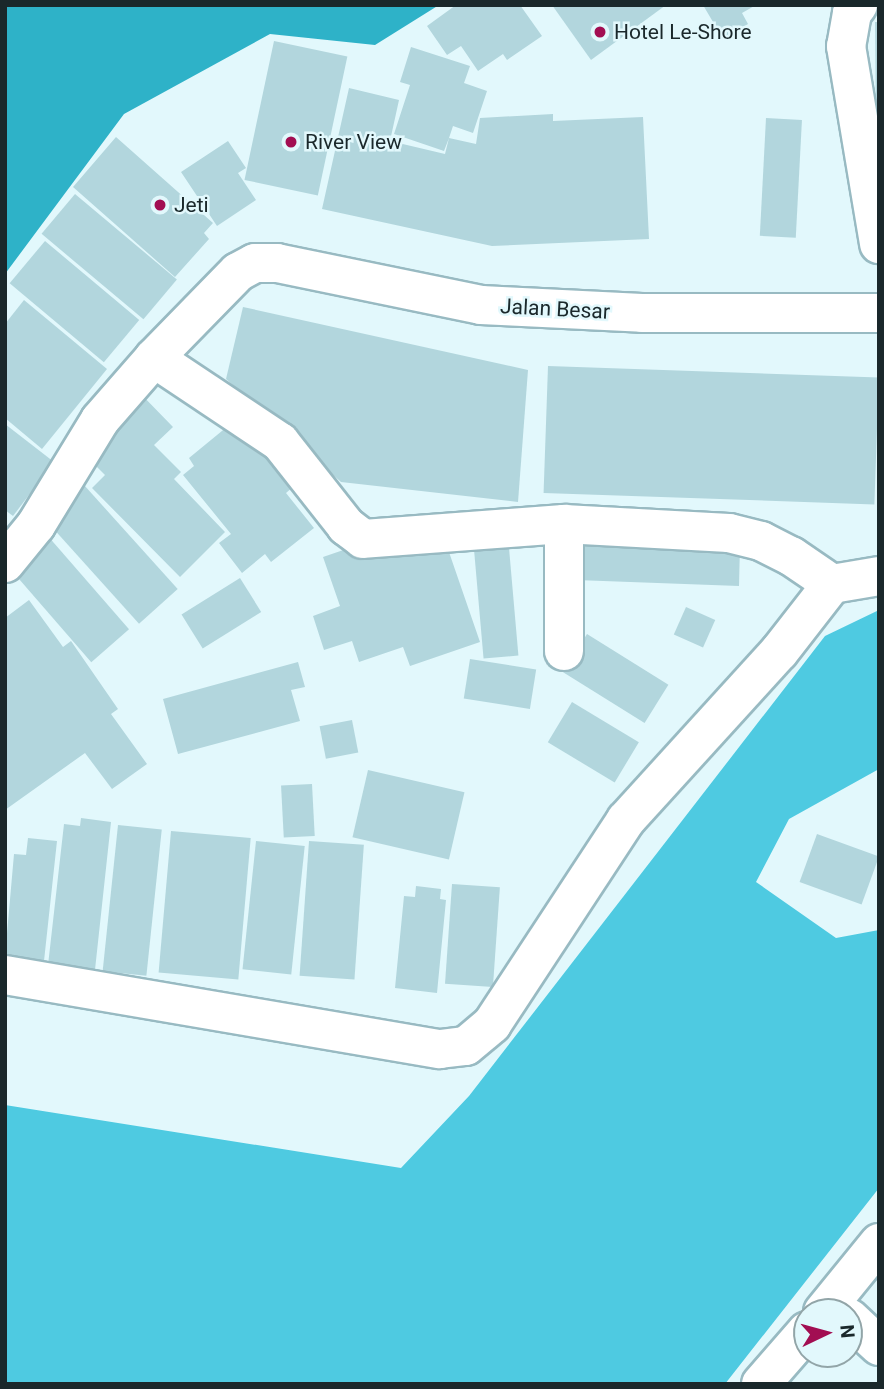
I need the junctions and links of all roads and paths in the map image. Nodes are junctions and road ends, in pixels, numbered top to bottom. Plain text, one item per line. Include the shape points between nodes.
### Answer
1 (859, 5) edge
2 (879, 244) edge
3 (879, 313) edge
4 (154, 358) junction
5 (564, 524) junction
6 (5, 563) edge
7 (879, 576) edge
8 (832, 584) junction
9 (564, 650) dead end
10 (5, 975) edge
11 (879, 1243) edge
12 (844, 1298) edge
13 (863, 1333) edge
14 (879, 1346) edge
15 (793, 1347) edge
16 (761, 1384) edge

1 - 2 street via 852,13 846,46
3 - 4 street, Jalan Besar via 642,313 481,305 276,263 255,263 238,272
4 - 5 street via 280,443 346,526 363,539
4 - 6 street via 100,421 36,525
5 - 8 street via 729,533 761,541
5 - 9 street
7 - 8 street
8 - 10 street via 779,652 626,820 492,1024 466,1046 440,1049
11 - 12 street
13 - 14 street
15 - 16 street

